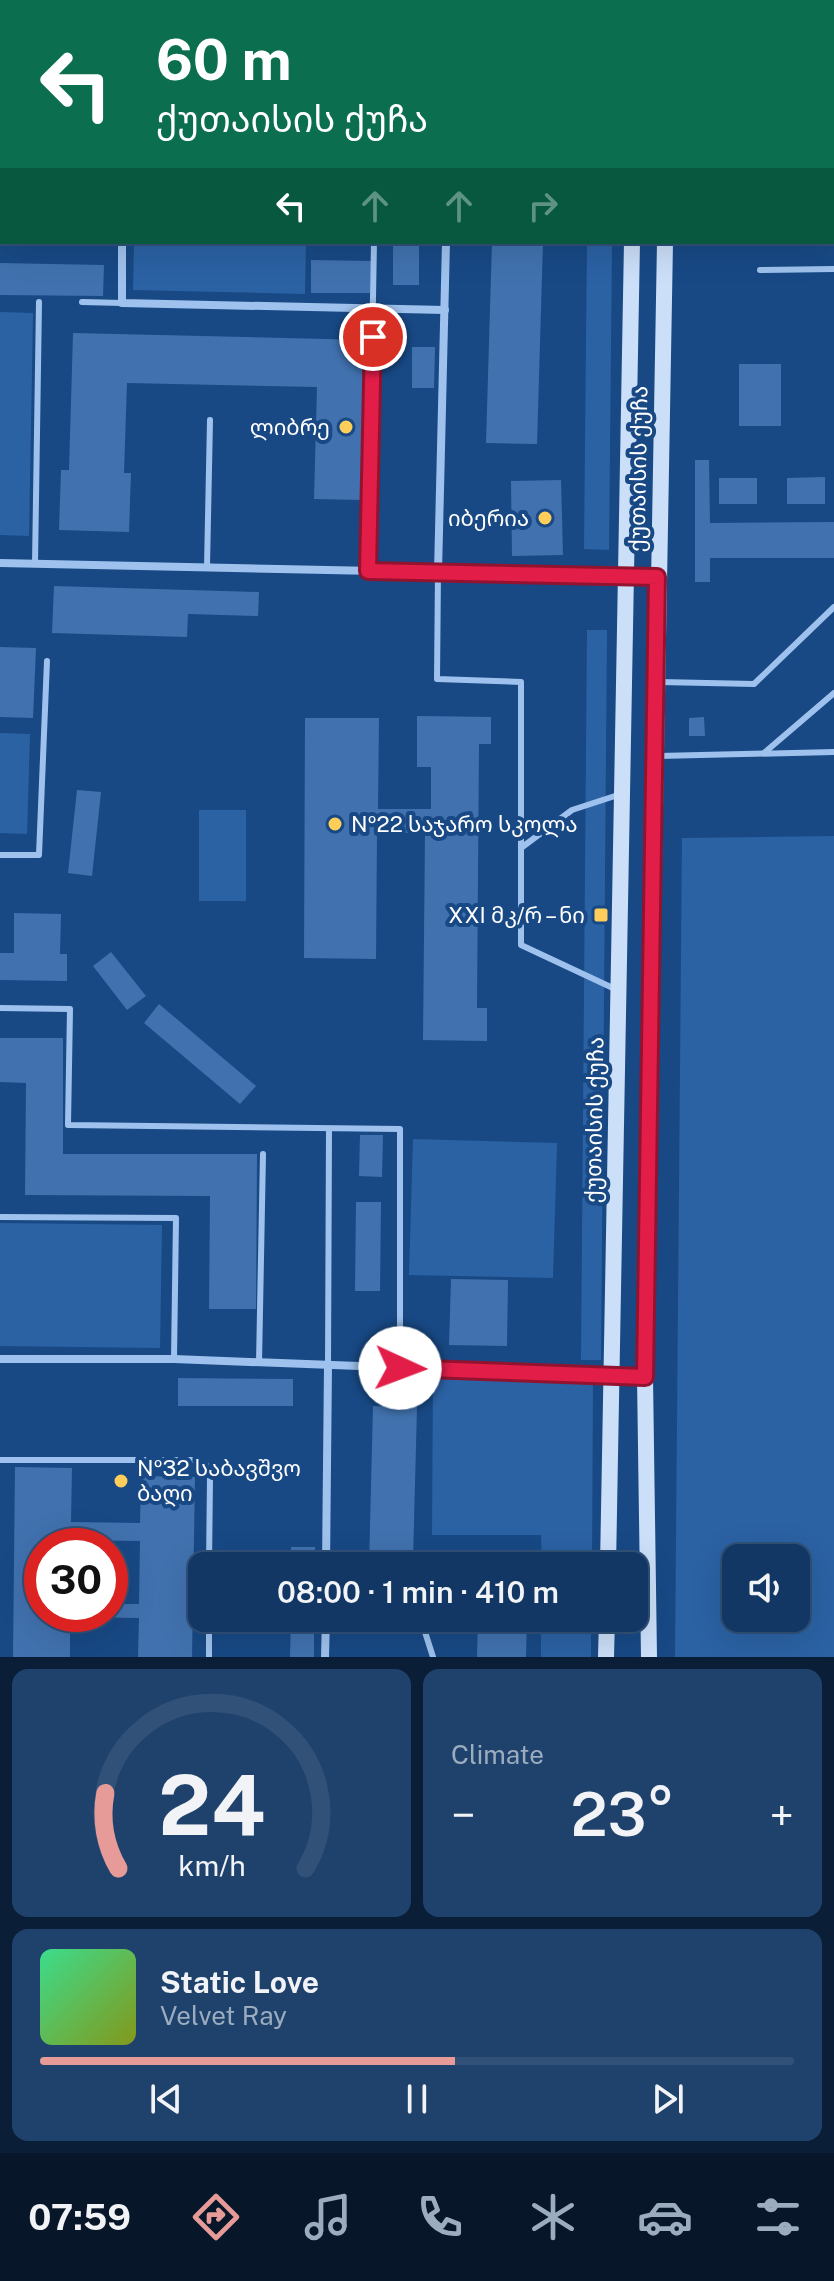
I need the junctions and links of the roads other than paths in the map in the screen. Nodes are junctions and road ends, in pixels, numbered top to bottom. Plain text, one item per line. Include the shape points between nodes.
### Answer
1 (122, 244) edge
2 (374, 244) edge
3 (446, 244) edge
4 (632, 244) edge
5 (665, 244) edge
6 (834, 269) edge
7 (760, 270) dead end
8 (39, 302) dead end
9 (82, 302) dead end
10 (122, 303) junction
11 (373, 308) junction
12 (445, 310) junction
13 (210, 420) dead end
14 (0, 563) edge
15 (35, 564) junction
16 (207, 567) junction
17 (368, 571) junction
18 (438, 572) junction
19 (626, 576) junction
20 (657, 577) junction
21 (834, 607) edge
22 (47, 661) dead end
23 (656, 682) junction
24 (834, 693) edge
25 (834, 752) edge
26 (763, 754) junction
27 (656, 757) junction
28 (622, 794) junction
29 (521, 848) junction
30 (0, 855) edge
31 (618, 990) junction
32 (0, 1008) edge
33 (329, 1129) junction
34 (263, 1154) dead end
35 (0, 1217) edge
36 (0, 1359) edge
37 (174, 1359) junction
38 (259, 1363) junction
39 (328, 1366) junction
40 (400, 1368) junction
41 (611, 1374) junction
42 (645, 1377) junction
43 (0, 1460) edge
44 (209, 1552) edge
45 (326, 1552) edge
46 (608, 1552) edge
47 (209, 1632) edge
48 (326, 1632) edge
49 (425, 1632) edge
50 (607, 1632) edge
51 (209, 1657) edge
52 (325, 1657) edge
53 (433, 1657) edge
54 (606, 1657) edge
55 (649, 1657) edge

1 - 10 street
2 - 11 lane
3 - 12 street
4 - 19 street, ქუთაისის ქუჩა
5 - 20 street, ქუთაისის ქუჩა
6 - 7 lane
8 - 15 lane
9 - 10 lane
10 - 11 street
11 - 12 street
11 - 17 lane
12 - 18 street
13 - 16 lane
14 - 15 street
15 - 16 street
16 - 17 street
17 - 18 street
18 - 19 street
18 - 29 lane via 437,679 521,682
19 - 20 street
19 - 28 street, ქუთაისის ქუჩა
20 - 23 street, ქუთაისის ქუჩა
21 - 23 lane via 754,684
22 - 30 lane via 39,855
23 - 27 street, ქუთაისის ქუჩა
24 - 26 lane
25 - 26 lane
26 - 27 lane
27 - 42 street, ქუთაისის ქუჩა
28 - 29 lane via 572,810
28 - 31 street, ქუთაისის ქუჩა
29 - 31 lane via 521,945
31 - 41 street, ქუთაისის ქუჩა
32 - 33 lane via 70,1009 68,1125
33 - 39 lane
33 - 40 lane via 400,1129
34 - 38 lane
35 - 37 lane via 176,1218
36 - 37 street
37 - 38 street
38 - 39 street
39 - 40 street
39 - 45 street
40 - 41 street
41 - 42 street
41 - 46 street, ქუთაისის ქუჩა
42 - 55 street, ქუთაისის ქუჩა
43 - 44 lane via 193,1460 206,1465
47 - 51 lane
48 - 52 street
49 - 53 lane
50 - 54 street

